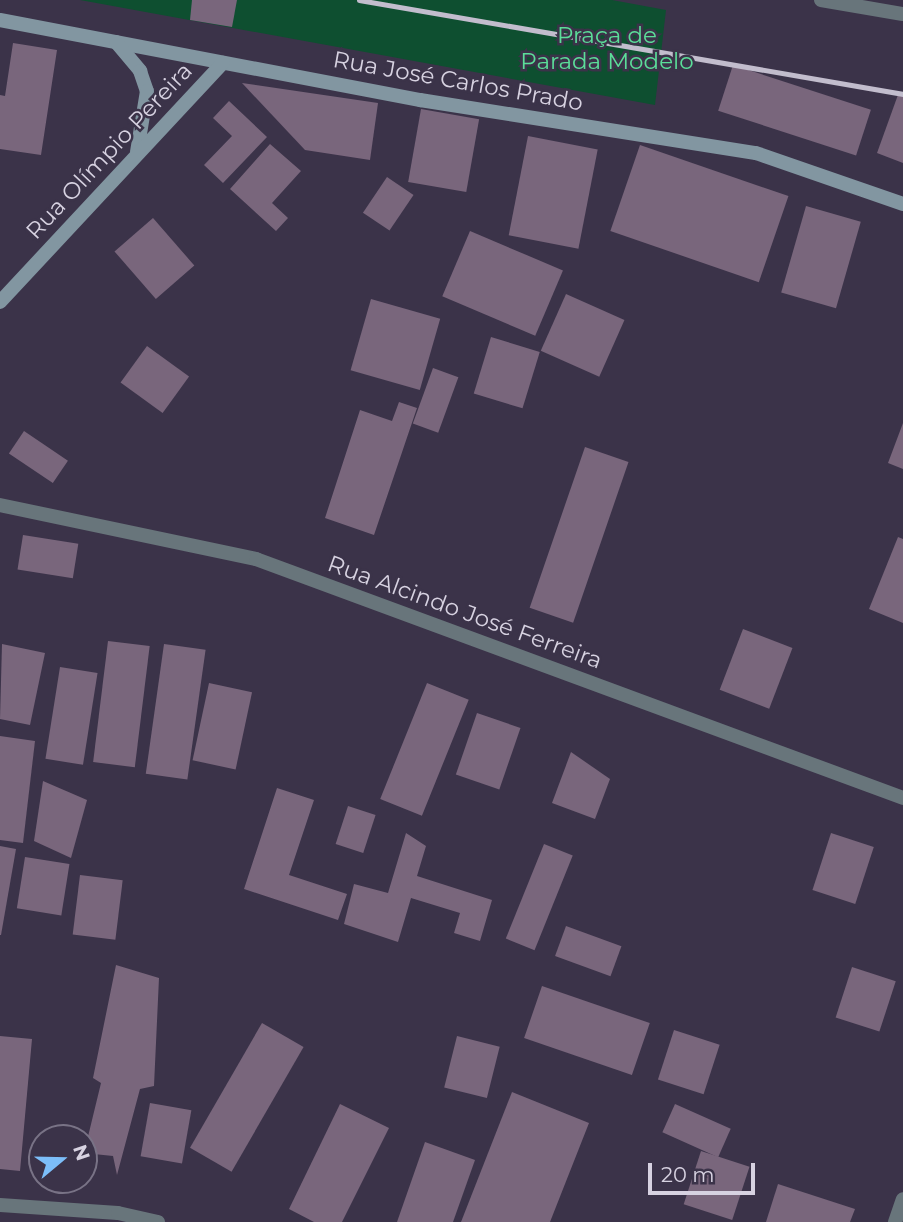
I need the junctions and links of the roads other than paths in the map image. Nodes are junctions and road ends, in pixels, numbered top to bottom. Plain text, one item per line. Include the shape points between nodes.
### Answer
1 (821, 0) edge
2 (903, 14) edge
3 (0, 20) edge
4 (116, 42) junction
5 (223, 62) junction
6 (136, 154) junction
7 (903, 204) edge
8 (0, 302) edge
9 (0, 505) edge
10 (903, 798) edge
11 (903, 1199) edge
12 (0, 1205) edge
13 (158, 1222) edge
14 (895, 1222) edge

1 - 2 street
3 - 4 main road, Rua José Carlos Prado
4 - 5 main road, Rua José Carlos Prado
4 - 6 main road via 140,71 147,91
5 - 6 main road, Rua Olímpio Pereira
5 - 7 main road, Rua José Carlos Prado via 466,108 756,153
6 - 8 main road, Rua Olímpio Pereira
9 - 10 street, Rua Alcindo José Ferreira via 256,559
11 - 14 street
12 - 13 street via 118,1213

